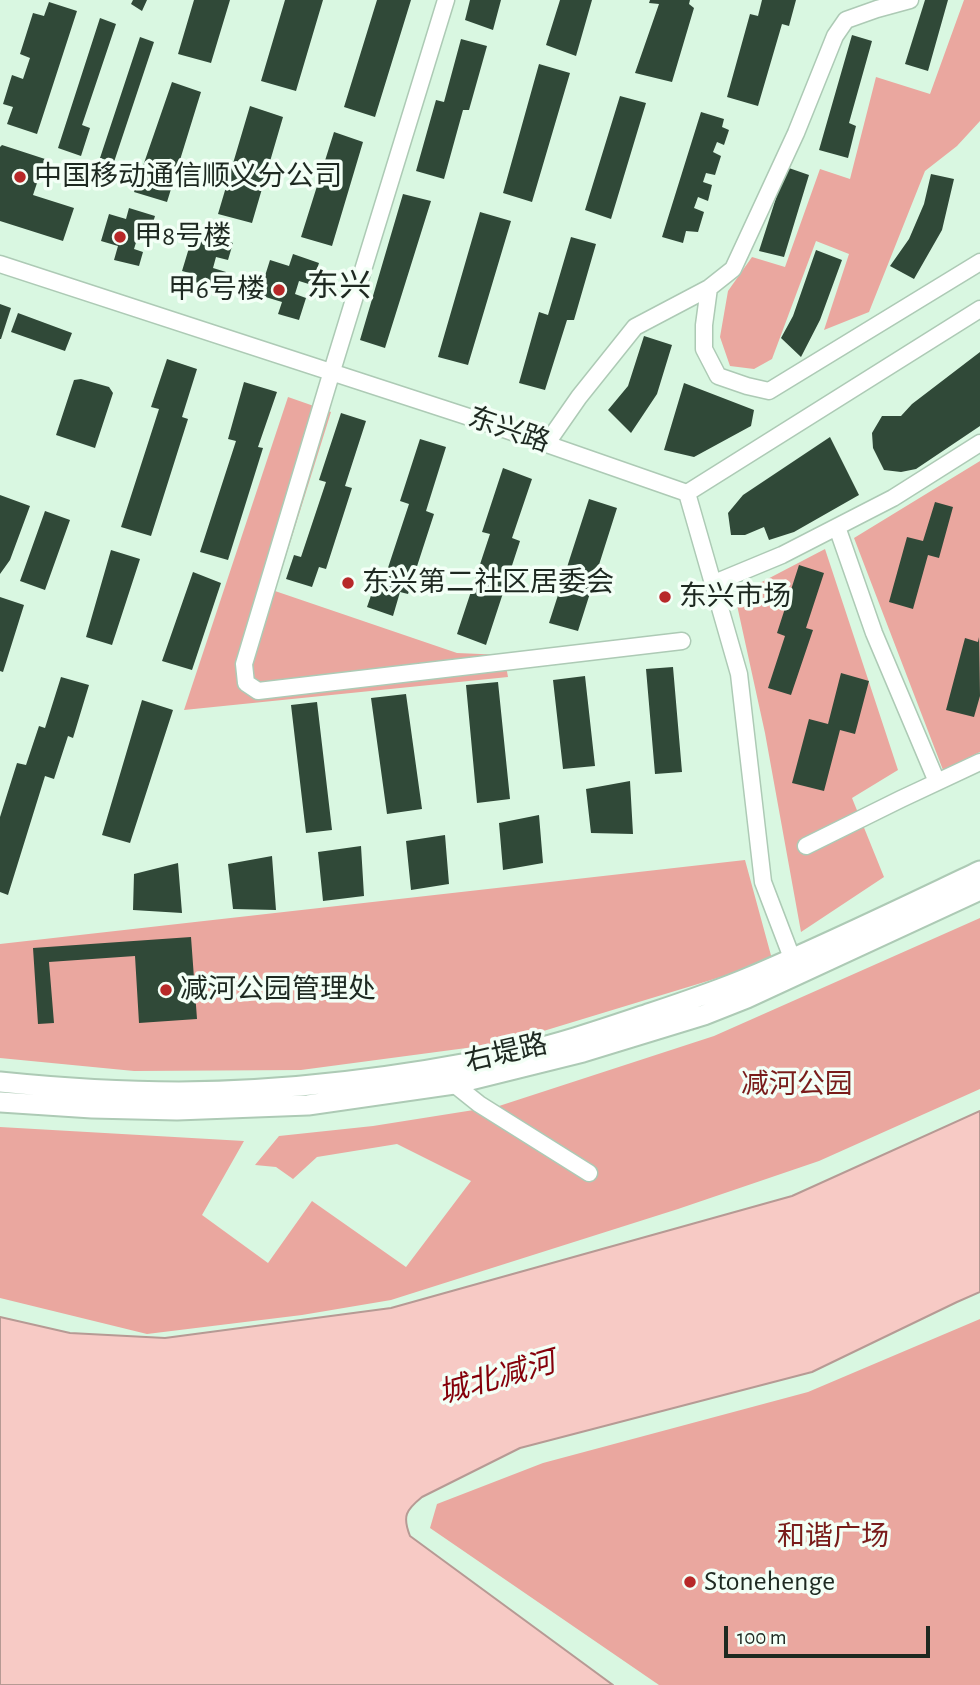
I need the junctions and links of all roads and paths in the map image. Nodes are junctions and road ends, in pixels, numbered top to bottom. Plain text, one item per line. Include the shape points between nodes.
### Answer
1 (446, 0) edge
2 (910, 0) edge
3 (980, 262) edge
4 (0, 264) edge
5 (709, 288) junction
6 (980, 309) edge
7 (332, 371) junction
8 (547, 443) junction
9 (980, 443) edge
10 (687, 494) junction
11 (837, 527) junction
12 (712, 584) junction
13 (682, 641) dead end
14 (980, 762) edge
15 (937, 782) junction
16 (806, 846) dead end
17 (980, 871) edge
18 (980, 890) edge
19 (792, 958) junction
20 (0, 1082) edge
21 (454, 1084) junction
22 (0, 1102) edge
23 (589, 1173) dead end

1 - 7 street
2 - 5 street via 846,20 733,269
3 - 5 street via 769,391 718,376 704,349
4 - 7 street, 东兴路
5 - 8 street via 635,327
6 - 10 street
7 - 8 street, 东兴路
7 - 13 street via 244,664 246,683 258,691
8 - 10 street, 东兴路
9 - 11 street
10 - 12 street
11 - 12 street
11 - 15 street via 874,633
12 - 19 street via 739,674 763,882
14 - 15 street
15 - 16 street
17 - 19 main road, 右堤路
18 - 21 main road, 右堤路 via 704,1015
19 - 20 main road, 右堤路 via 698,997 583,1035 516,1053 380,1077 177,1092
21 - 22 main road, 右堤路 via 309,1105 177,1110
21 - 23 street

